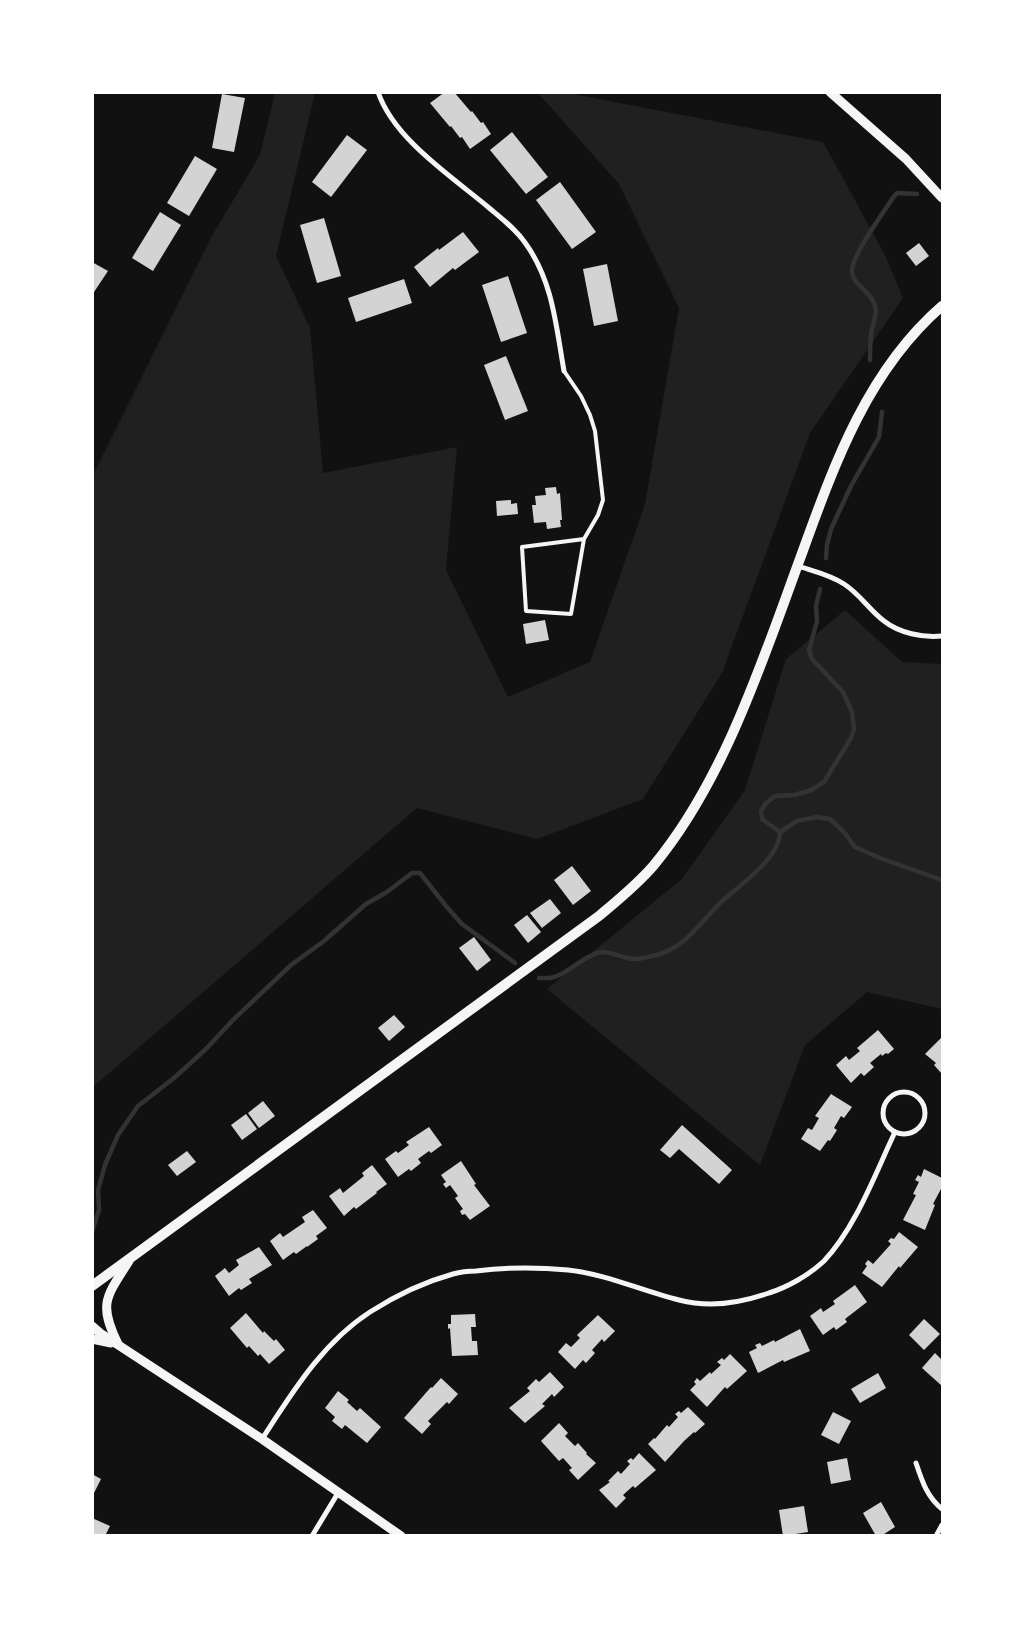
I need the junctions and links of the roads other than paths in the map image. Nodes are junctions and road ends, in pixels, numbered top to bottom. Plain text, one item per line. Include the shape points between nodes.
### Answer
1 (378, 92) edge
2 (830, 92) edge
3 (942, 198) edge
4 (942, 306) edge
5 (564, 371) joint
6 (584, 539) junction
7 (797, 566) junction
8 (942, 636) edge
9 (895, 1132) junction
10 (130, 1260) junction
11 (92, 1286) edge
12 (92, 1326) edge
13 (92, 1339) edge
14 (118, 1345) junction
15 (262, 1439) junction
16 (916, 1463) dead end
17 (338, 1493) junction
18 (942, 1509) edge
19 (942, 1525) edge
20 (312, 1536) edge
21 (400, 1536) edge
22 (936, 1536) edge

1 - 5 street via 394,122 412,144 507,222 526,243 550,292
2 - 3 street via 906,159
4 - 7 main road via 903,345 879,378 825,489
5 - 6 lane via 581,396 595,431 603,500
6 - 6 lane via 571,614 526,611 522,547
7 - 8 street via 843,583 884,622 919,636
7 - 10 main road via 752,686 722,753 695,807 653,866 599,916
9 - 9 street via 910,1134 924,1122 922,1101 911,1092 892,1096 886,1101 884,1120
9 - 15 street via 840,1240 823,1262 778,1290 748,1300 719,1304 681,1301 570,1270 494,1268 454,1273 410,1290 369,1313 337,1339 294,1389
10 - 11 main road
10 - 14 street via 110,1289 107,1302 109,1326
12 - 14 street
13 - 14 street
14 - 15 street
15 - 17 street
16 - 18 street via 923,1485
17 - 20 street
17 - 21 street
19 - 22 street

